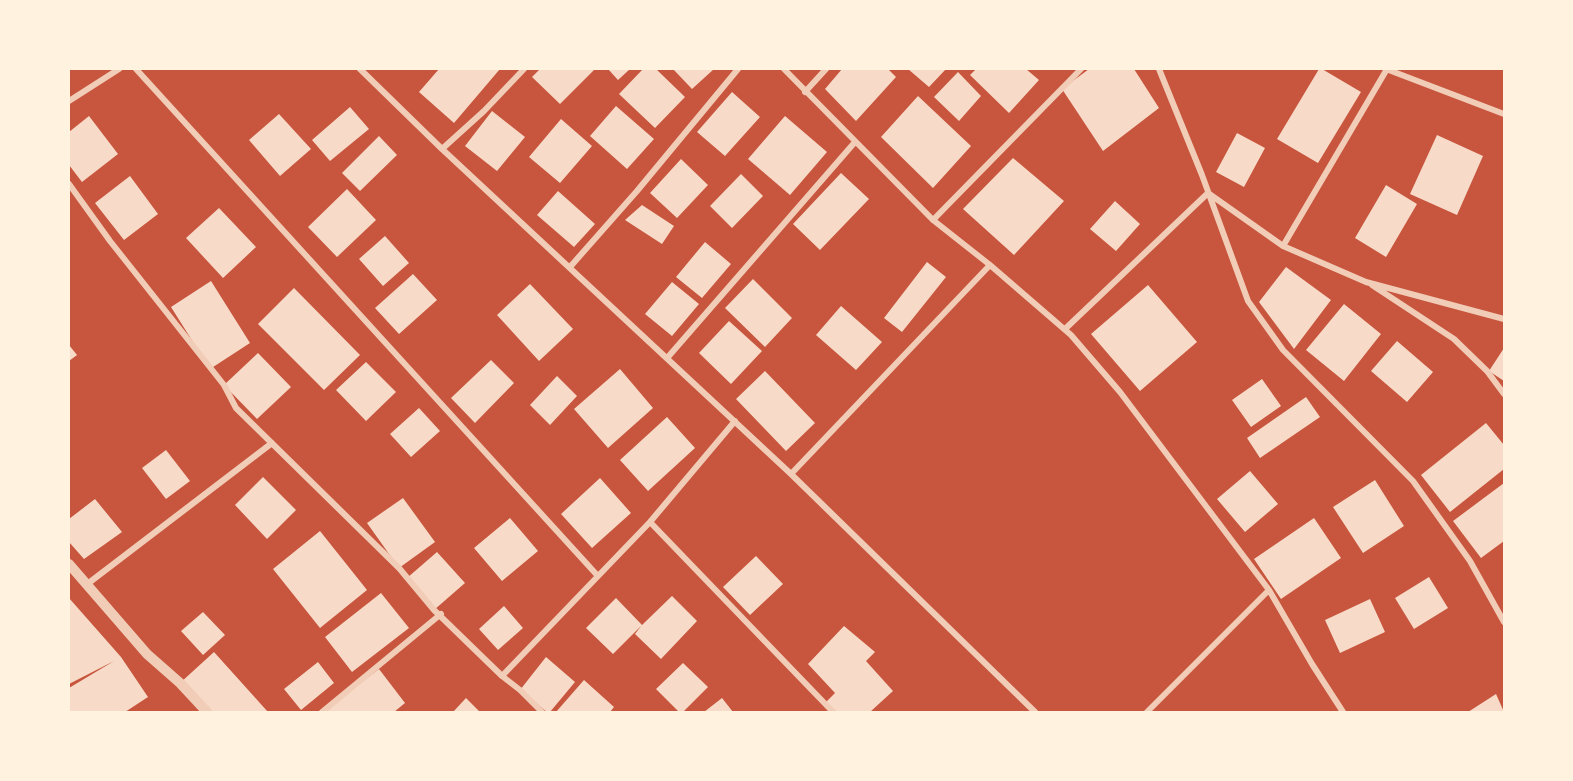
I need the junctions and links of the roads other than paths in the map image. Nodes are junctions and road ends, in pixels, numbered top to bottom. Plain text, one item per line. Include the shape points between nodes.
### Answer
1 (119, 69) edge
2 (136, 69) edge
3 (360, 69) edge
4 (524, 69) edge
5 (738, 69) edge
6 (784, 69) edge
7 (826, 69) edge
8 (1081, 69) edge
9 (1159, 69) edge
10 (1387, 69) edge
11 (805, 92) junction
12 (69, 101) edge
13 (1504, 114) edge
14 (855, 142) junction
15 (442, 149) junction
16 (69, 184) edge
17 (1208, 193) junction
18 (933, 220) junction
19 (1283, 246) junction
20 (990, 265) junction
21 (570, 267) junction
22 (1366, 282) junction
23 (1504, 319) edge
24 (1065, 329) junction
25 (668, 357) junction
26 (1504, 394) edge
27 (735, 421) junction
28 (272, 443) junction
29 (791, 474) junction
30 (650, 522) junction
31 (69, 564) edge
32 (597, 575) junction
33 (86, 585) junction
34 (1269, 590) junction
35 (441, 614) junction
36 (1504, 622) edge
37 (502, 676) junction
38 (207, 712) edge
39 (322, 712) edge
40 (542, 712) edge
41 (833, 712) edge
42 (1035, 712) edge
43 (1147, 712) edge
44 (1343, 712) edge

1 - 12 street
2 - 32 street
3 - 15 street
4 - 15 street
5 - 21 street
6 - 11 street
7 - 11 street
8 - 18 street
9 - 17 street
10 - 13 street
10 - 19 street
11 - 14 street
14 - 18 street
14 - 25 street
15 - 21 street
16 - 28 street via 224,386 236,408
17 - 19 street
17 - 24 street
17 - 36 street via 1248,301 1283,350 1413,481 1470,561
18 - 20 street
19 - 22 street
20 - 24 street
20 - 29 street
21 - 25 street
22 - 23 street
22 - 26 street via 1454,339
24 - 34 street via 1120,392
25 - 27 street
27 - 29 street
27 - 30 street
28 - 33 street
28 - 35 street
29 - 42 street
30 - 32 street
30 - 41 street
31 - 33 street
32 - 37 street
33 - 38 street via 147,654
34 - 43 street
34 - 44 street
35 - 37 street
35 - 39 street
37 - 40 street

